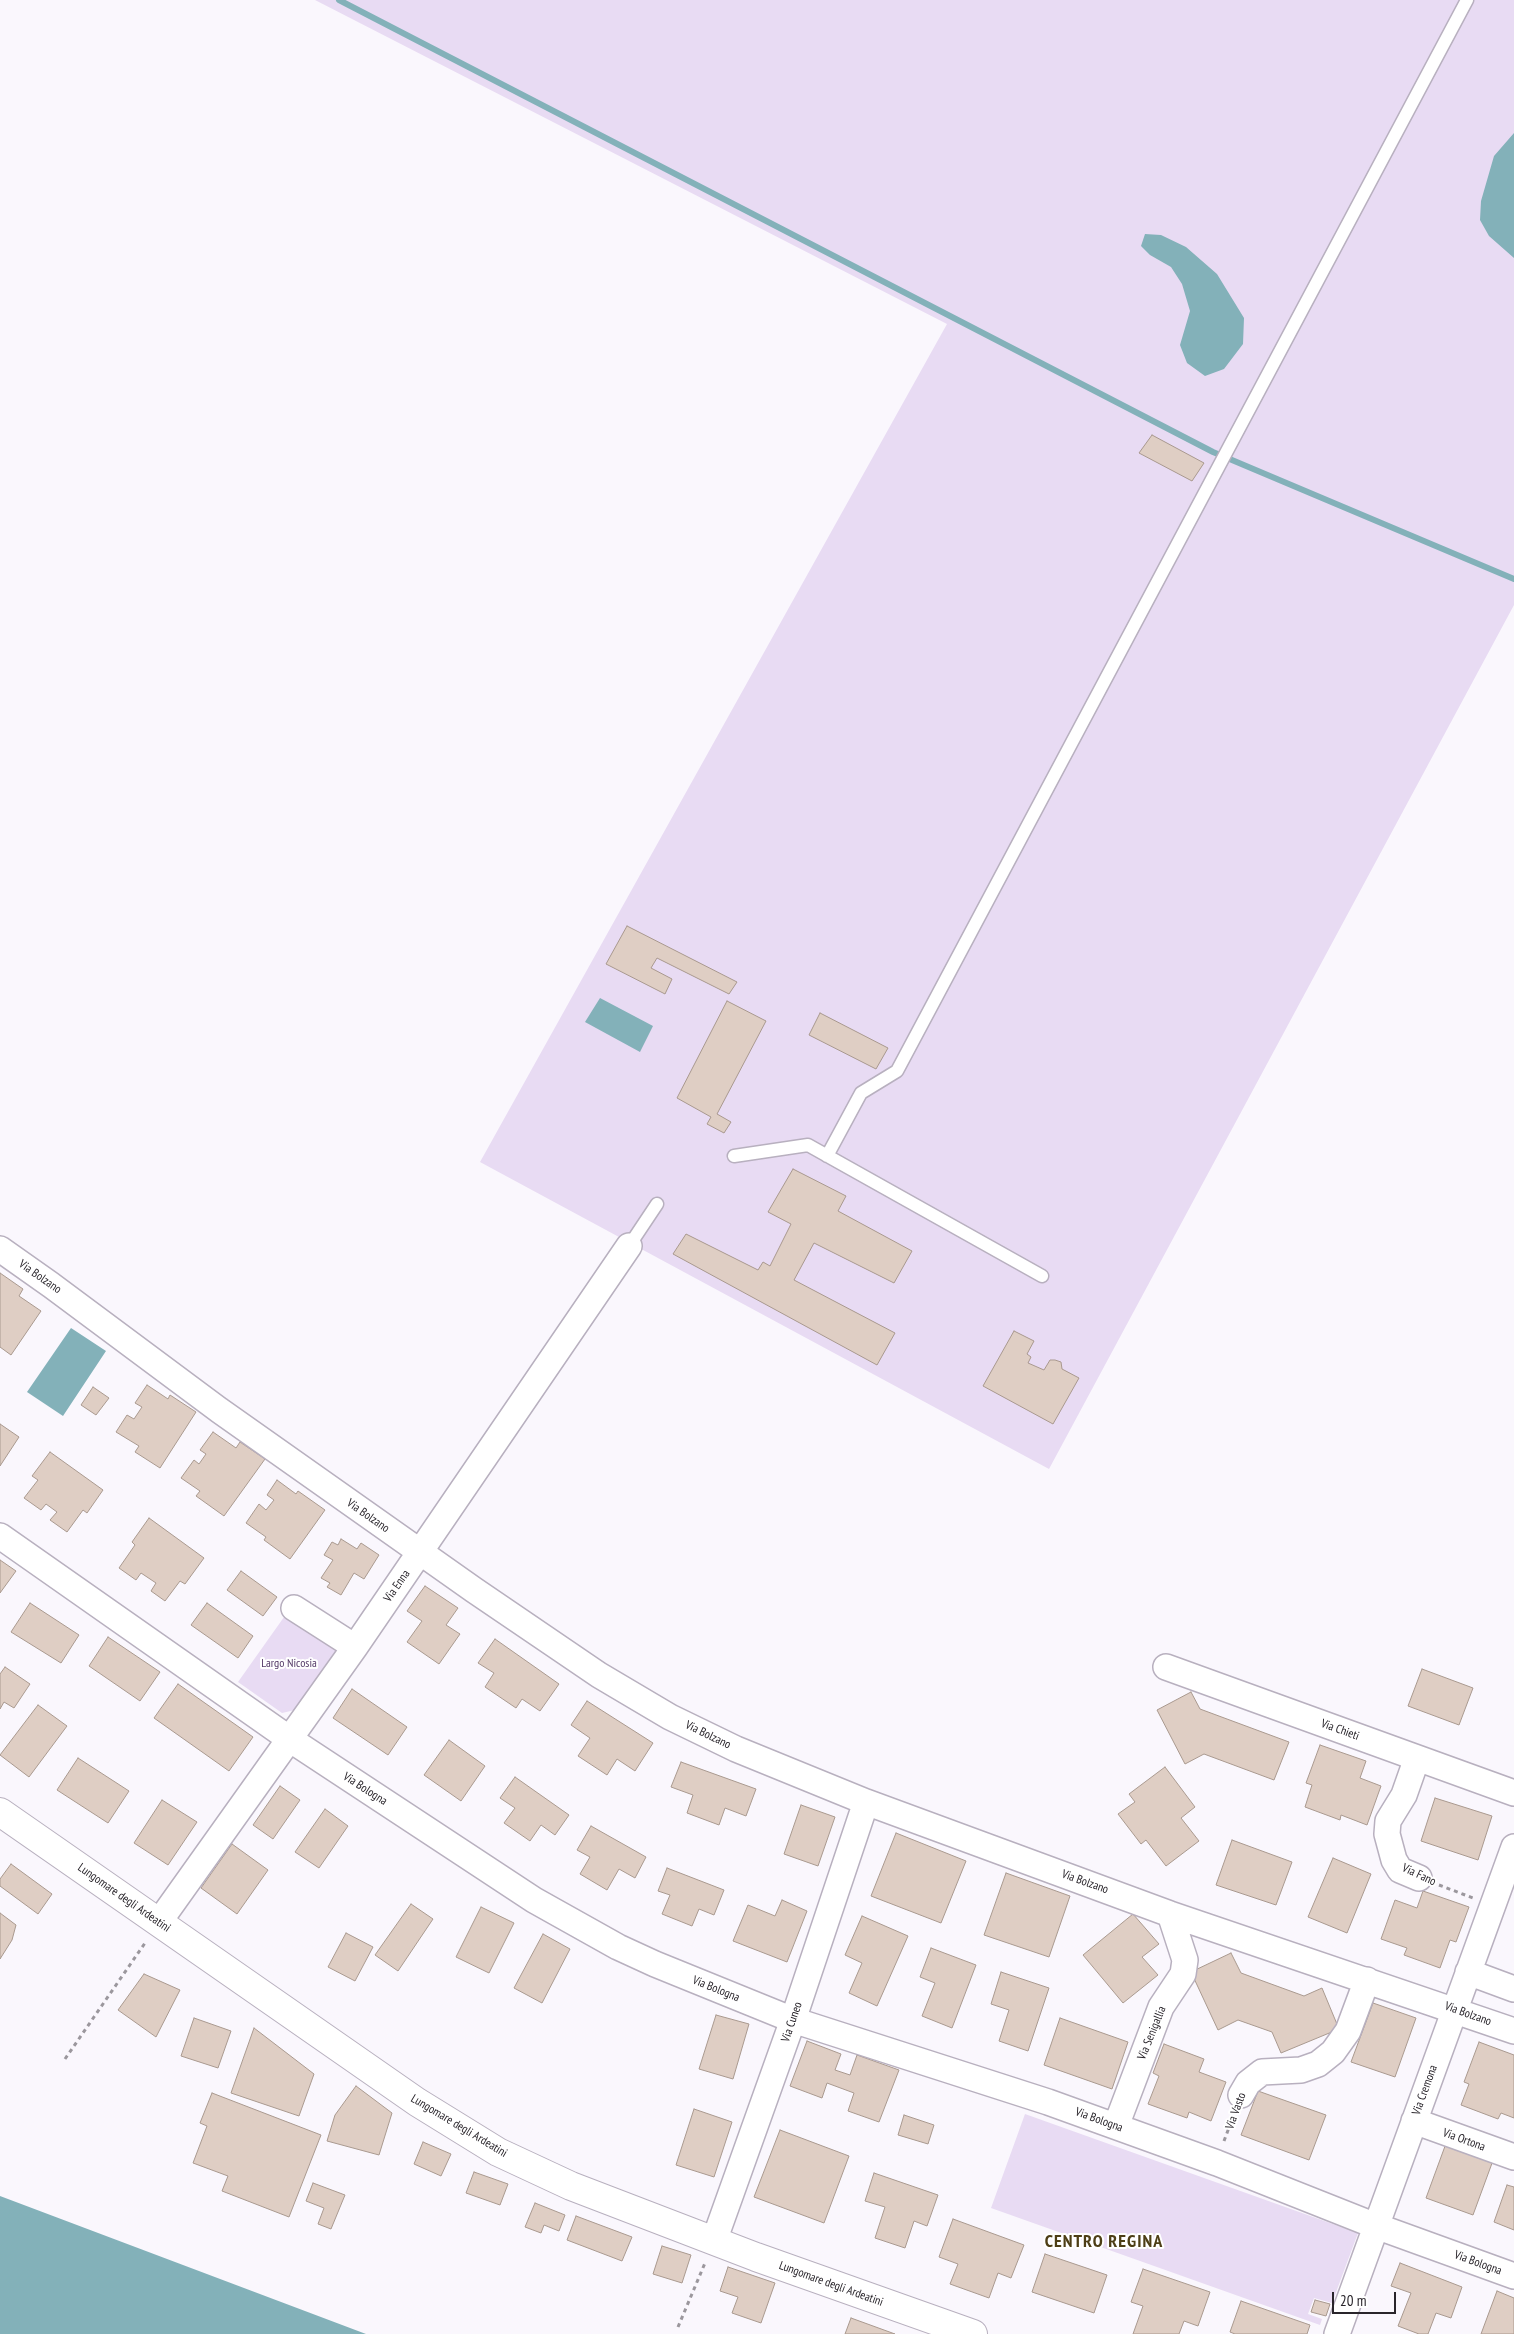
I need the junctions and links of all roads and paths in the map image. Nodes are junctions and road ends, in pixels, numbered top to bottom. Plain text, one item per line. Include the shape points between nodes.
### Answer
1 (1467, 0) edge
2 (734, 1156) dead end
3 (827, 1156) junction
4 (657, 1204) dead end
5 (629, 1246) joint
6 (0, 1249) edge
7 (1042, 1276) dead end
8 (0, 1536) edge
9 (420, 1553) junction
10 (294, 1608) dead end
11 (355, 1648) junction
12 (1166, 1667) dead end
13 (290, 1740) junction
14 (1416, 1758) junction
15 (1514, 1793) edge
16 (866, 1802) junction
17 (0, 1812) edge
18 (1514, 1847) edge
19 (1419, 1878) joint
20 (1492, 1905) junction
21 (1170, 1914) junction
22 (159, 1922) junction
23 (1468, 1972) junction
24 (1368, 1980) junction
25 (1514, 1989) edge
26 (1454, 2009) junction
27 (793, 2020) junction
28 (1514, 2031) edge
29 (65, 2059) dead end
30 (1241, 2095) joint
31 (1414, 2121) junction
32 (1116, 2126) junction
33 (1514, 2157) edge
34 (1216, 2163) junction
35 (1376, 2226) junction
36 (714, 2241) junction
37 (1514, 2276) edge
38 (678, 2327) dead end
39 (973, 2334) edge
40 (1337, 2334) edge

1 - 3 lane via 896,1071 861,1093
2 - 3 lane via 808,1145
3 - 7 lane
4 - 5 lane
5 - 9 street, Via Enna
6 - 9 street, Via Bolzano
8 - 13 street, Via Bologna
9 - 11 street, Via Enna
9 - 16 street, Via Bolzano via 599,1675 670,1717 736,1749
10 - 11 street
11 - 13 street, Via Enna
12 - 14 street, Via Chieti
13 - 22 street, Via Enna
13 - 27 street, Via Bologna via 571,1922 655,1964
14 - 15 street, Via Chieti
14 - 19 street, Via Fano via 1404,1795 1388,1820 1387,1834 1400,1870
16 - 21 street, Via Bolzano
16 - 27 street, Via Cuneo
17 - 22 main road, Lungomare degli Ardeatini
18 - 20 street, Via Cremona
19 - 20 path, Via Fano
20 - 23 street, Via Cremona
21 - 24 street, Via Bolzano
21 - 32 street, Via Senigallia via 1185,1960 1183,1974 1161,2007
22 - 29 path
22 - 36 main road, Lungomare degli Ardeatini via 423,2106 498,2152 562,2183
23 - 25 street
23 - 26 street, Via Cremona
24 - 26 street, Via Bolzano
24 - 30 street, Via Vasto via 1348,2030 1333,2052 1318,2064 1301,2070 1262,2072 1248,2083
26 - 28 street, Via Bolzano
26 - 31 street, Via Cremona
27 - 32 street, Via Bologna
27 - 36 street, Via Cuneo
30 - 34 path, Via Vasto
31 - 33 street, Via Ortona
31 - 35 street, Via Cremona
32 - 34 street, Via Bologna
34 - 35 street, Via Bologna
35 - 37 street, Via Bologna
35 - 40 street, Via Cremona
36 - 38 path
36 - 39 main road, Lungomare degli Ardeatini

